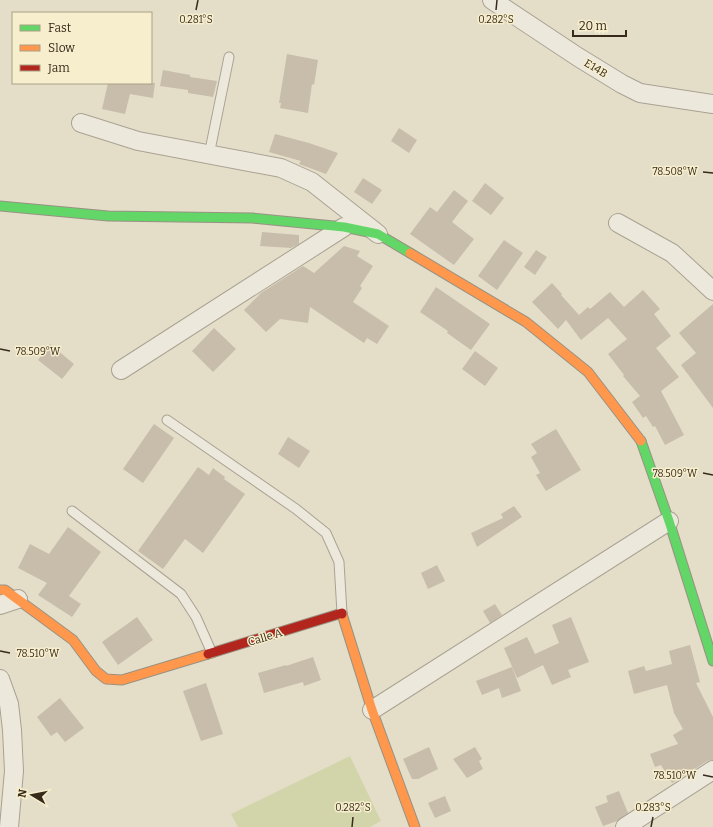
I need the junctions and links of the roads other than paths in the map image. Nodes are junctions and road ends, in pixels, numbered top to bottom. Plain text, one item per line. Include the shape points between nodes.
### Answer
1 (492, 0) edge
2 (229, 57) dead end
3 (713, 104) edge
4 (81, 123) dead end
5 (209, 155) junction
6 (0, 206) edge
7 (618, 223) dead end
8 (344, 227) junction
9 (378, 234) junction
10 (713, 291) edge
11 (121, 370) dead end
12 (167, 420) dead end
13 (72, 511) dead end
14 (669, 521) junction
15 (0, 590) edge
16 (18, 599) junction
17 (0, 605) edge
18 (342, 614) junction
19 (212, 653) junction
20 (713, 661) edge
21 (0, 679) edge
22 (372, 710) junction
23 (713, 770) edge
24 (9, 827) edge
25 (415, 827) edge
26 (625, 827) edge

1 - 3 street, E14B via 578,57 640,93
2 - 5 lane
4 - 5 street via 138,141
5 - 9 street via 281,168 312,182
6 - 8 street via 108,216 252,218
7 - 10 street via 672,253
8 - 9 street
8 - 11 street
9 - 14 street via 526,322 588,372 640,439
12 - 18 lane via 296,509 326,533 340,562
13 - 19 lane via 181,594 196,617
14 - 20 street
14 - 22 street
15 - 16 street, Calle A
16 - 17 street
16 - 19 street, Calle A via 73,640 96,671 106,679 122,680
18 - 19 street, Calle A
18 - 22 street
21 - 24 street via 8,704 12,730 14,771
22 - 25 street
23 - 26 street

